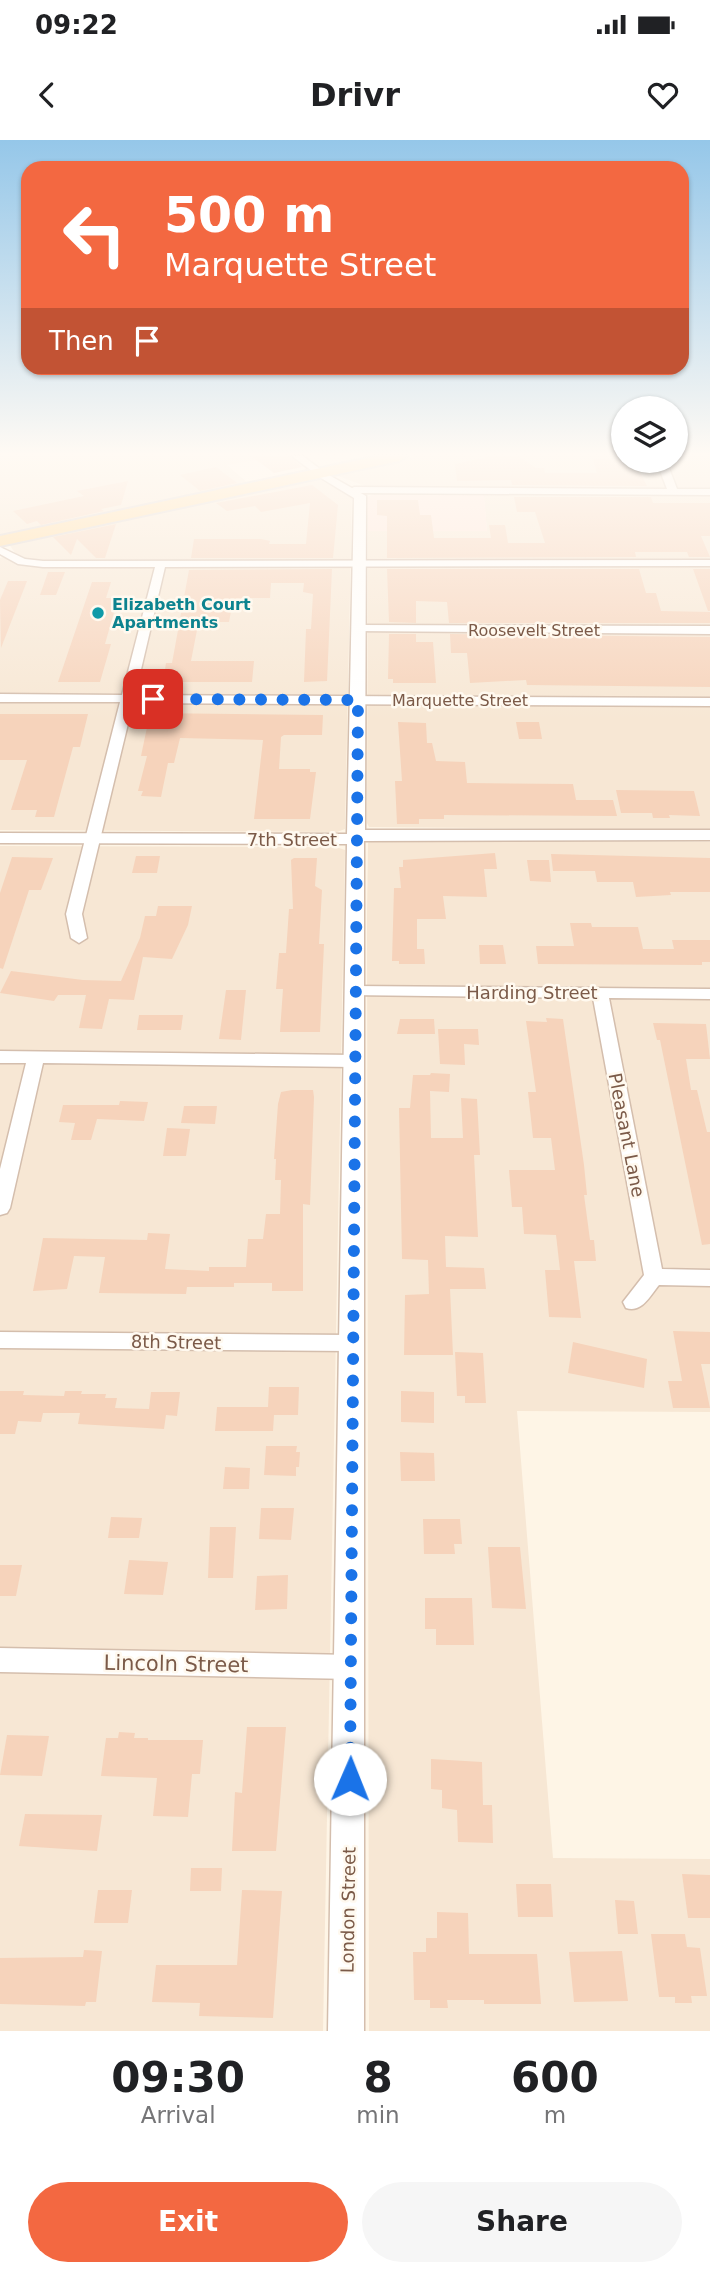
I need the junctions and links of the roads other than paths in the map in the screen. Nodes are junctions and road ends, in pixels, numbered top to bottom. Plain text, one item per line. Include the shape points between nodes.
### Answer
1 (359, 544) edge
2 (0, 550) edge
3 (359, 562) junction
4 (161, 563) junction
5 (710, 563) edge
6 (359, 629) junction
7 (710, 630) edge
8 (0, 698) edge
9 (128, 699) junction
10 (358, 700) junction
11 (710, 702) edge
12 (710, 835) edge
13 (356, 837) junction
14 (0, 838) edge
15 (92, 838) junction
16 (79, 938) dead end
17 (354, 991) junction
18 (600, 993) junction
19 (710, 994) edge
20 (0, 1057) edge
21 (36, 1057) junction
22 (354, 1061) junction
23 (0, 1208) edge
24 (654, 1277) junction
25 (710, 1278) edge
26 (633, 1302) dead end
27 (0, 1340) edge
28 (351, 1343) junction
29 (0, 1660) edge
30 (351, 1667) junction
31 (346, 2031) edge

1 - 3 street, London Street
2 - 4 street via 32,563
3 - 4 street
3 - 5 street
3 - 6 street, London Street
4 - 9 street
6 - 7 street, Roosevelt Street
6 - 10 street, London Street
8 - 9 street, Marquette Street
9 - 10 street, Marquette Street
9 - 15 street
10 - 11 street, Marquette Street
10 - 13 street, London Street
12 - 13 street, 7th Street
13 - 15 street, 7th Street
13 - 17 street, London Street
14 - 15 street, 7th Street
15 - 16 street via 74,914
17 - 18 street, Harding Street
17 - 22 street, London Street
18 - 19 street, Harding Street
18 - 24 street, Pleasant Lane
20 - 21 street
21 - 22 street
21 - 23 street
22 - 28 street, London Street
24 - 25 street
24 - 26 street
27 - 28 street, 8th Street
28 - 30 street, London Street
29 - 30 street, Lincoln Street
30 - 31 street, London Street

